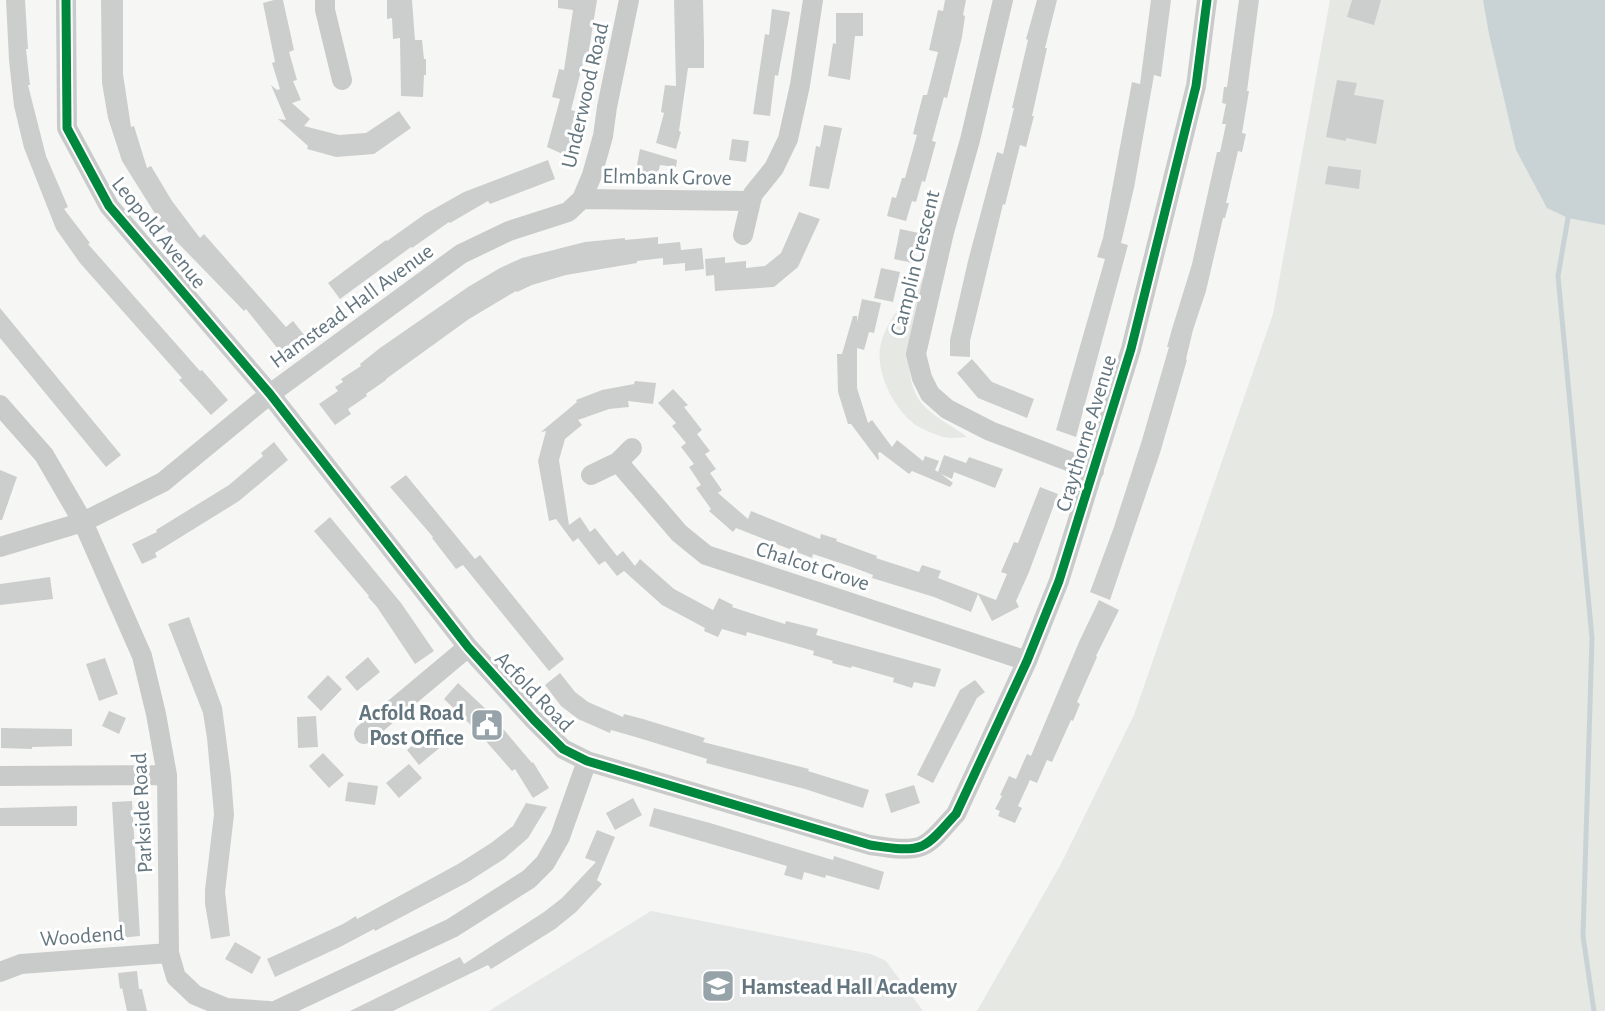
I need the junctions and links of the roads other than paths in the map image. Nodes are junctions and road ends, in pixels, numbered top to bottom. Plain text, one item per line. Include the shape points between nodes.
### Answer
1 (66, 0) edge
2 (325, 0) edge
3 (629, 0) edge
4 (813, 0) edge
5 (1002, 0) edge
6 (1207, 0) edge
7 (342, 80) dead end
8 (582, 199) junction
9 (751, 201) junction
10 (743, 235) dead end
11 (270, 394) junction
12 (0, 405) edge
13 (632, 448) dead end
14 (618, 462) junction
15 (1094, 471) junction
16 (591, 475) dead end
17 (83, 522) junction
18 (0, 547) edge
19 (468, 647) junction
20 (1027, 661) junction
21 (363, 733) dead end
22 (587, 761) junction
23 (168, 774) junction
24 (0, 776) edge
25 (922, 846) joint
26 (170, 953) junction
27 (0, 972) edge
28 (269, 1011) edge
29 (275, 1011) edge

1 - 11 street, Leopold Avenue via 67,128 84,162 109,206
2 - 7 street
3 - 8 street, Underwood Road via 603,136
4 - 9 street, Elmbank Grove via 788,139
5 - 15 street, Camplin Crescent via 916,354 921,378 930,394 947,409 990,431
6 - 15 street, Craythorne Avenue via 1196,86 1164,220
8 - 9 street, Elmbank Grove
8 - 11 street, Hamstead Hall Avenue via 568,212 509,231 461,254
9 - 10 street, Elmbank Grove
11 - 17 street, Hamstead Hall Avenue via 163,482
11 - 19 street, Acfold Road
12 - 17 street, Parkside Road via 44,455
13 - 14 street
14 - 16 street
14 - 20 street, Chalcot Grove via 679,533 706,555
15 - 20 street, Craythorne Avenue via 1059,581
17 - 18 street, Hamstead Hall Avenue
17 - 23 street, Parkside Road via 142,656
19 - 21 street
19 - 22 street, Acfold Road via 563,749
20 - 25 street, Craythorne Avenue via 956,814
22 - 25 street, Acfold Road via 870,845 904,849
22 - 29 street via 560,837 545,863 529,879 452,928
23 - 24 street
23 - 26 street, Parkside Road
26 - 27 street, Woodend via 21,964
26 - 28 street, Parkside Road via 176,977 195,995 226,1008

